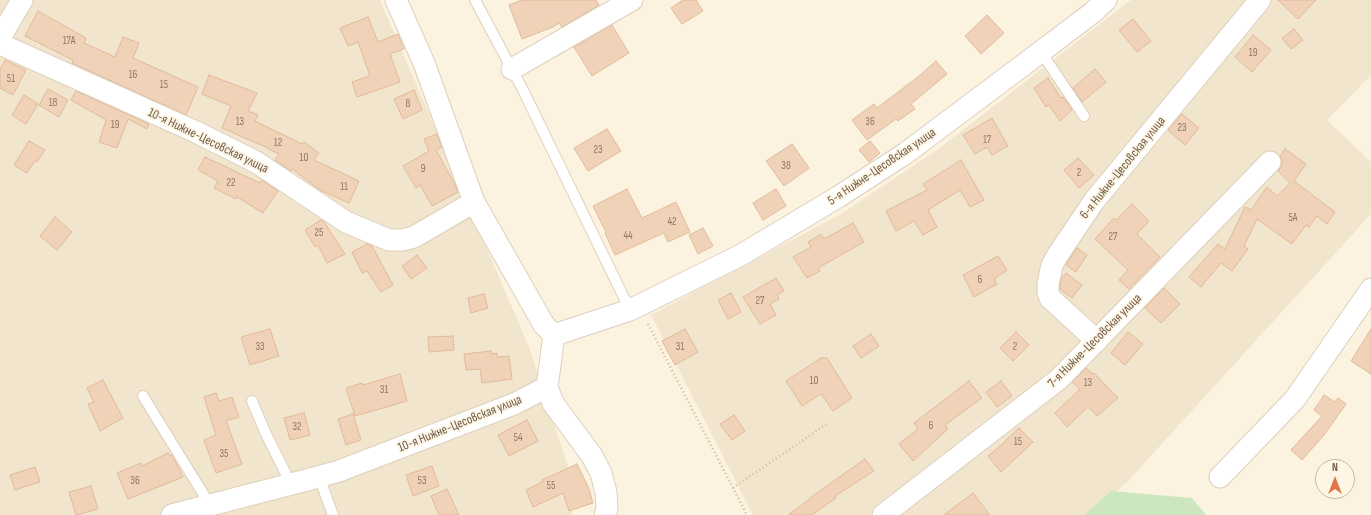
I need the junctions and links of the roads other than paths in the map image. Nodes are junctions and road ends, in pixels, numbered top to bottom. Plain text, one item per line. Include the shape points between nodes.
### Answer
1 (22, 0) edge
2 (396, 0) edge
3 (475, 0) edge
4 (632, 0) edge
5 (1106, 0) edge
6 (1260, 0) edge
7 (0, 38) edge
8 (0, 44) edge
9 (1041, 52) junction
10 (512, 69) junction
11 (1084, 116) dead end
12 (1270, 162) dead end
13 (474, 202) junction
14 (1371, 289) edge
15 (634, 308) junction
16 (554, 334) junction
17 (1097, 341) junction
18 (547, 387) junction
19 (144, 396) dead end
20 (252, 401) dead end
21 (319, 477) junction
22 (1220, 477) dead end
23 (291, 484) junction
24 (210, 505) junction
25 (172, 515) edge
26 (333, 515) edge
27 (605, 515) edge
28 (883, 515) edge

1 - 7 street
2 - 13 street via 424,64
3 - 10 lane
4 - 10 street
5 - 9 street, 5-я Нижне-Цесовская улица
6 - 17 street, 6-я Нижне-Цесовская улица via 1094,201 1052,265 1048,284 1050,298
8 - 13 street, 10-я Нижне-Цесовская улица via 196,132 256,162 346,222 389,240 402,240 414,236
9 - 11 lane
9 - 15 street, 5-я Нижне-Цесовская улица via 906,153 838,197 741,255
10 - 15 lane
12 - 17 street, 7-я Нижне-Цесовская улица
13 - 16 street via 544,325
14 - 22 street via 1294,399
15 - 16 street, 5-я Нижне-Цесовская улица
16 - 18 street
17 - 28 street, 7-я Нижне-Цесовская улица via 1059,380
18 - 21 street, 10-я Нижне-Цесовская улица via 514,404 466,423
18 - 27 street via 554,403 592,456 601,473 606,492
19 - 24 lane
20 - 23 lane
21 - 23 street, 10-я Нижне-Цесовская улица
21 - 26 lane
23 - 24 street, 10-я Нижне-Цесовская улица
24 - 25 street, 10-я Нижне-Цесовская улица

